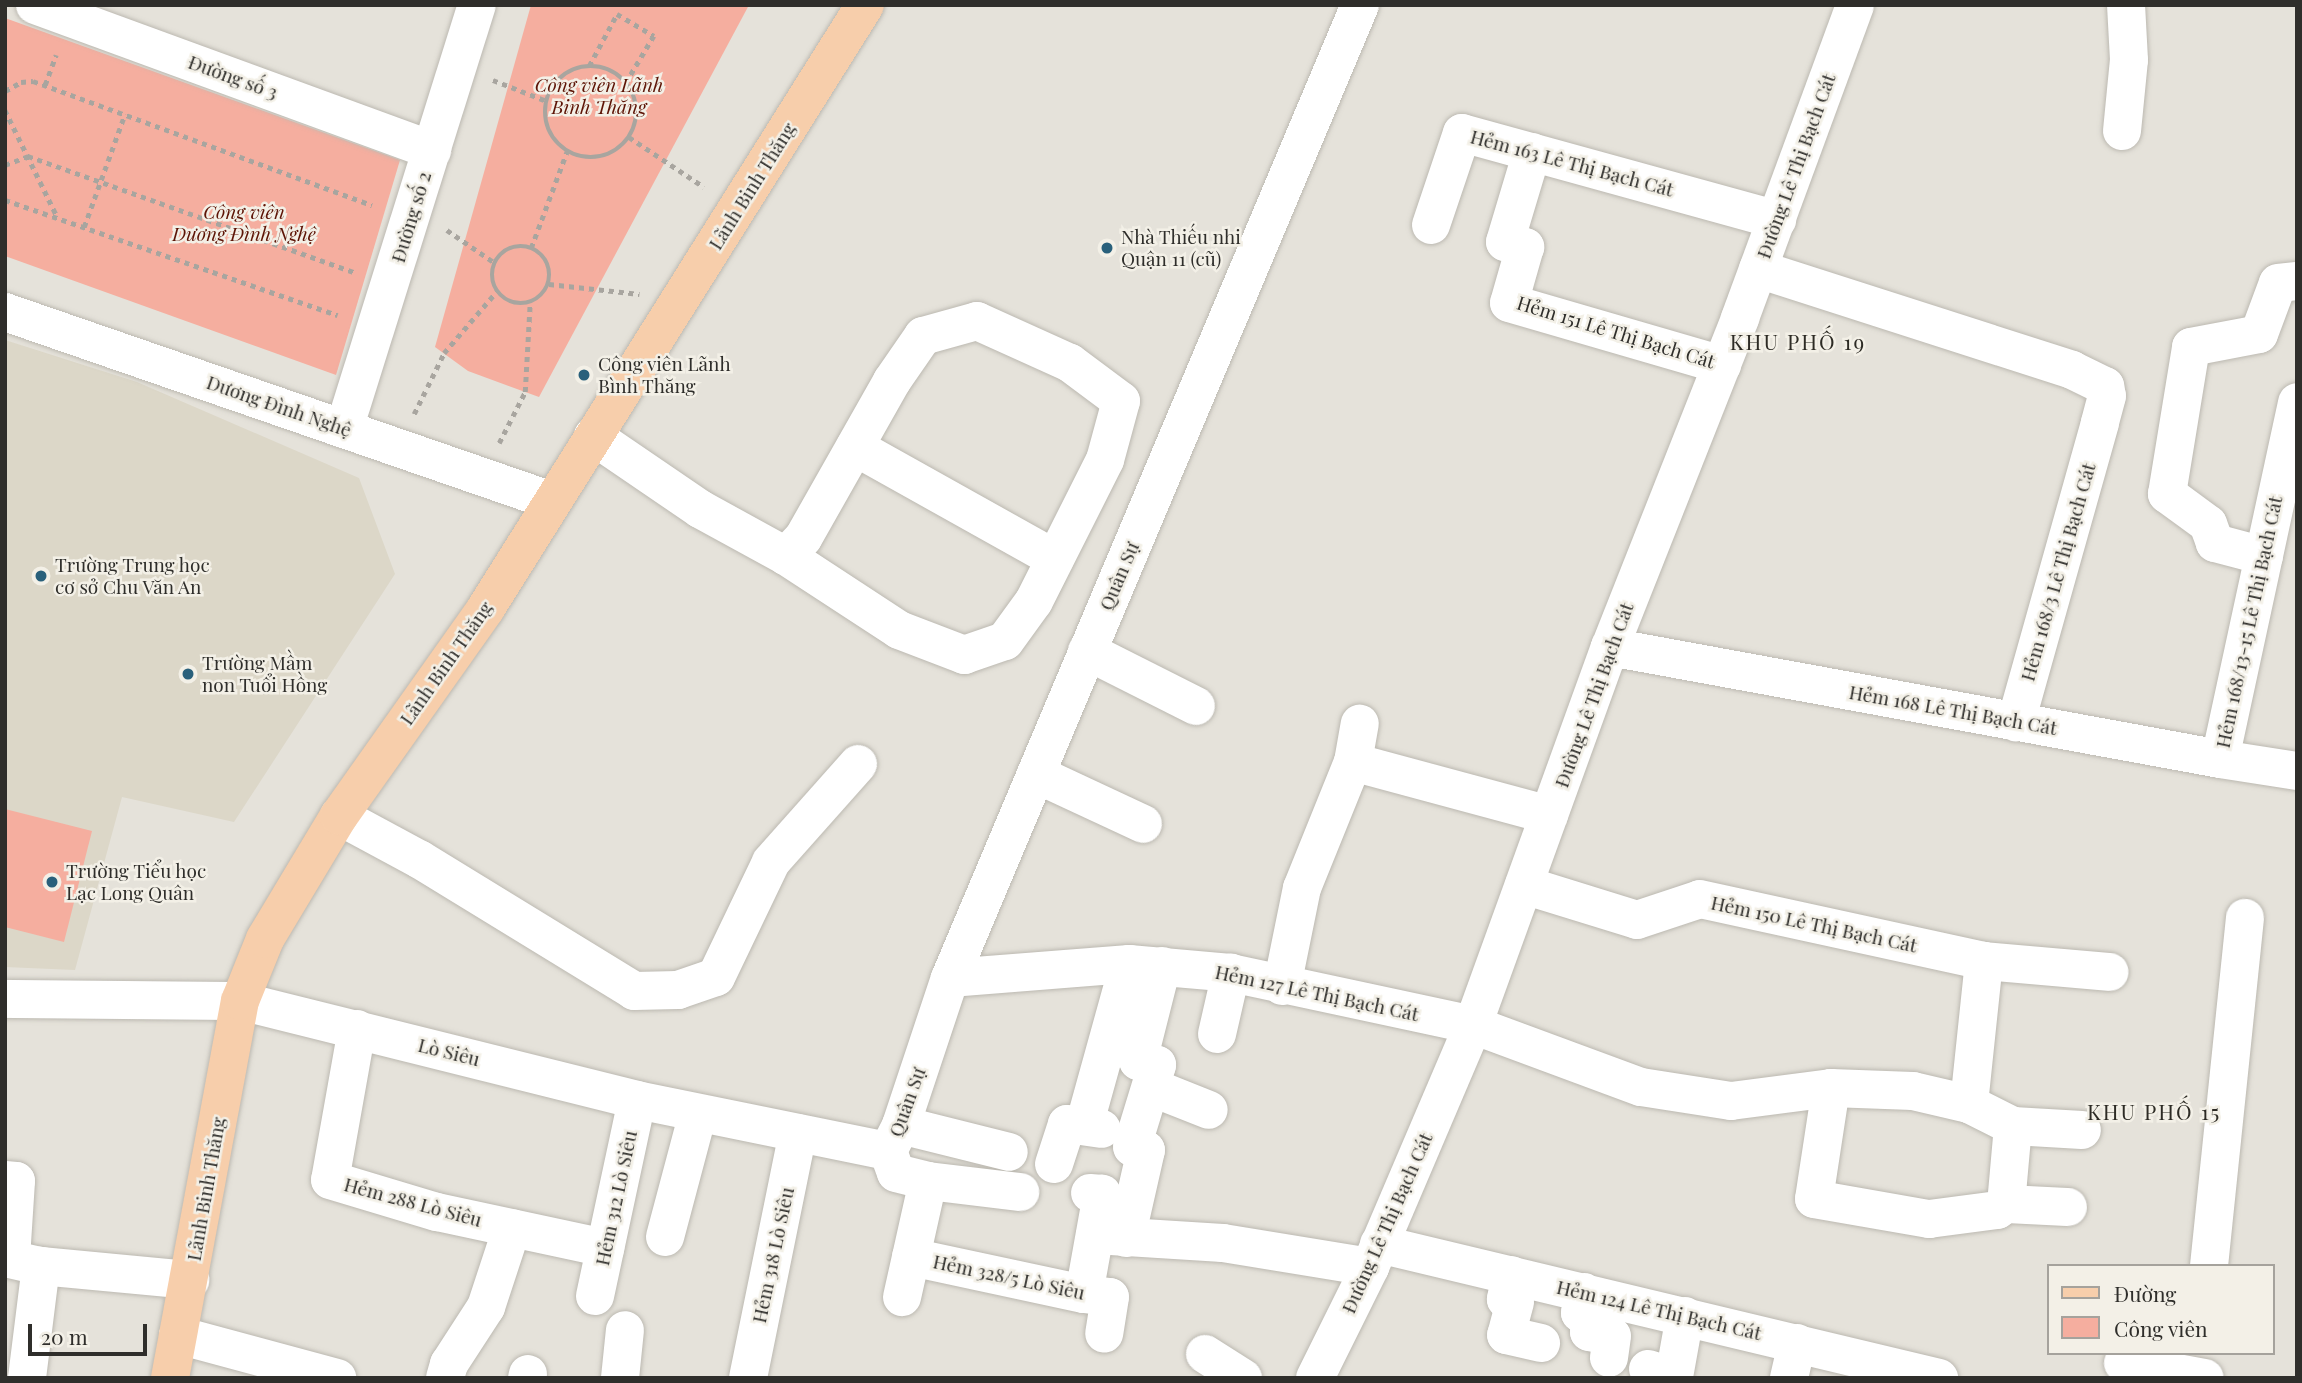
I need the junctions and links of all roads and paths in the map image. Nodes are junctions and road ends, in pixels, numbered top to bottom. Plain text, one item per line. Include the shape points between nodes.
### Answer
1 (35, 5) edge
2 (477, 5) edge
3 (865, 5) edge
4 (1360, 5) edge
5 (1855, 5) edge
6 (2126, 5) edge
7 (589, 66) junction
8 (457, 68) junction
9 (626, 83) junction
10 (5, 91) edge
11 (547, 101) junction
12 (5, 110) edge
13 (125, 114) junction
14 (2122, 131) dead end
15 (629, 137) junction
16 (432, 150) junction
17 (567, 151) junction
18 (1532, 152) junction
19 (27, 156) junction
20 (5, 165) edge
21 (100, 182) junction
22 (5, 200) edge
23 (738, 210) junction
24 (411, 215) junction
25 (58, 218) junction
26 (1777, 220) junction
27 (1431, 225) dead end
28 (84, 227) junction
29 (531, 248) junction
30 (495, 263) junction
31 (1758, 269) junction
32 (2297, 281) edge
33 (549, 284) junction
34 (390, 285) junction
35 (497, 291) junction
36 (680, 300) junction
37 (530, 303) junction
38 (5, 312) edge
39 (376, 328) junction
40 (1722, 365) junction
41 (2297, 402) edge
42 (344, 429) junction
43 (593, 436) junction
44 (855, 447) junction
45 (398, 448) junction
46 (483, 476) junction
47 (552, 501) junction
48 (786, 556) junction
49 (2263, 556) junction
50 (1055, 559) junction
51 (1610, 648) junction
52 (1087, 652) junction
53 (1196, 706) dead end
54 (2016, 722) junction
55 (1360, 724) dead end
56 (2220, 760) junction
57 (1353, 762) junction
58 (858, 764) dead end
59 (2297, 771) edge
60 (1036, 774) junction
61 (1549, 815) junction
62 (339, 816) junction
63 (1143, 824) dead end
64 (1524, 885) junction
65 (2245, 918) dead end
66 (1984, 961) junction
67 (1146, 965) junction
68 (2110, 972) dead end
69 (1231, 973) junction
70 (950, 978) junction
71 (1282, 986) junction
72 (5, 999) edge
73 (240, 1001) junction
74 (1473, 1025) junction
75 (358, 1029) junction
76 (1217, 1034) dead end
77 (1151, 1087) junction
78 (1831, 1088) junction
79 (637, 1100) junction
80 (1969, 1104) junction
81 (1209, 1110) dead end
82 (698, 1113) junction
83 (1084, 1126) junction
84 (2013, 1126) junction
85 (2082, 1130) dead end
86 (798, 1133) junction
87 (1135, 1135) junction
88 (895, 1138) junction
89 (1009, 1152) dead end
90 (1054, 1164) dead end
91 (5, 1180) edge
92 (928, 1181) junction
93 (1020, 1192) dead end
94 (1090, 1193) dead end
95 (2007, 1205) junction
96 (2068, 1207) dead end
97 (512, 1227) junction
98 (1110, 1236) junction
99 (665, 1237) dead end
100 (606, 1248) junction
101 (1374, 1255) junction
102 (911, 1257) junction
103 (19, 1261) edge
104 (2209, 1264) edge
105 (1511, 1275) junction
106 (190, 1280) junction
107 (1584, 1292) junction
108 (1084, 1294) junction
109 (595, 1296) dead end
110 (902, 1297) dead end
111 (1685, 1316) junction
112 (625, 1330) dead end
113 (1104, 1334) dead end
114 (178, 1335) junction
115 (1541, 1343) dead end
116 (1205, 1354) dead end
117 (1609, 1358) dead end
118 (1793, 1360) edge
119 (2123, 1363) dead end
120 (1648, 1369) dead end
121 (2201, 1369) edge
122 (748, 1377) edge
123 (27, 1378) edge
124 (170, 1378) edge
125 (337, 1378) edge
126 (445, 1378) edge
127 (620, 1378) edge
128 (1243, 1378) edge
129 (1315, 1378) edge
130 (1939, 1378) edge

1 - 16 street, Đường số 3
2 - 8 street, Đường số 2
3 - 23 main road, Lãnh Binh Thăng
4 - 52 street, Quân Sự
5 - 26 street, Đường Lê Thị Bạch Cát
6 - 14 street via 2129,60
7 - 9 path via 608,69
7 - 9 path via 617,14 654,36
7 - 11 path via 556,82
8 - 11 path
8 - 16 street, Đường số 2
9 - 15 path via 636,101 637,116
10 - 13 path via 33,81
11 - 17 path via 548,126 555,141
12 - 19 path
13 - 21 path
13 - 24 path
15 - 17 path via 612,153 597,158
15 - 23 path
16 - 24 street, Đường số 2
17 - 29 path
18 - 26 street, Hẻm 163 Lê Thị Bạch Cát
18 - 27 street, Hẻm 163 Lê Thị Bạch Cát via 1462,133
18 - 40 street, Hẻm 151 Lê Thị Bạch Cát via 1506,242 1525,247 1509,303
19 - 20 path
19 - 21 path
19 - 25 path
21 - 28 path
21 - 34 path
22 - 25 path
23 - 36 main road, Lãnh Binh Thăng
24 - 30 path via 465,240
24 - 34 street, Đường số 2
25 - 28 path
26 - 31 street, Đường Lê Thị Bạch Cát
28 - 39 path
29 - 30 path via 508,249
29 - 33 path via 549,264
30 - 35 path
31 - 40 street, Đường Lê Thị Bạch Cát
31 - 54 street, Hẻm 168/3 Lê Thị Bạch Cát via 2072,370 2105,386 2107,396
32 - 49 street via 2278,283 2259,334 2192,347 2167,494 2208,524 2215,542
33 - 36 path
33 - 37 path
34 - 39 street, Đường số 2
35 - 37 path via 512,302
35 - 45 path via 444,353
36 - 43 main road, Lãnh Binh Thăng
37 - 46 path via 525,392
38 - 42 street, Dương Đình Nghệ
39 - 42 street, Đường số 2
40 - 51 street, Đường Lê Thị Bạch Cát
41 - 49 street, Hẻm 168/13-15 Lê Thị Bạch Cát
42 - 45 street, Dương Đình Nghệ
43 - 47 main road, Lãnh Binh Thăng
43 - 48 street via 700,509
44 - 48 street via 803,538
44 - 50 street
44 - 50 street via 923,337 977,321 1070,363 1121,401 1105,460
45 - 46 street, Dương Đình Nghệ
46 - 47 street, Dương Đình Nghệ
47 - 62 main road, Lãnh Binh Thăng via 486,608
48 - 50 street via 899,631 964,655 1005,641 1034,601
49 - 56 street, Hẻm 168/13-15 Lê Thị Bạch Cát
51 - 54 street, Hẻm 168 Lê Thị Bạch Cát
51 - 61 street, Đường Lê Thị Bạch Cát
52 - 53 street
52 - 60 street, Quân Sự
54 - 56 street, Hẻm 168 Lê Thị Bạch Cát
55 - 57 street
56 - 59 street, Hẻm 168 Lê Thị Bạch Cát
57 - 61 street
57 - 71 street via 1302,888
58 - 62 street via 771,862 716,977 678,990 634,991 419,859
60 - 63 street
60 - 70 street, Quân Sự
61 - 64 street, Đường Lê Thị Bạch Cát
62 - 73 main road, Lãnh Binh Thăng via 265,939
64 - 66 street, Hẻm 150 Lê Thị Bạch Cát via 1637,920 1700,899
64 - 74 street, Đường Lê Thị Bạch Cát
65 - 104 street
66 - 68 street, Hẻm 150 Lê Thị Bạch Cát
66 - 80 street
67 - 69 street, Hẻm 127 Lê Thị Bạch Cát
67 - 70 street, Hẻm 127 Lê Thị Bạch Cát
67 - 77 street via 1138,1061 1157,1065
67 - 83 street
69 - 71 street, Hẻm 127 Lê Thị Bạch Cát
69 - 76 street
70 - 88 street, Quân Sự
71 - 74 street, Hẻm 127 Lê Thị Bạch Cát
72 - 73 street, Lò Siêu
73 - 75 street, Lò Siêu
73 - 106 main road, Lãnh Binh Thăng
74 - 78 street, Hẻm 127 Lê Thị Bạch Cát via 1641,1087 1731,1101
74 - 101 street, Đường Lê Thị Bạch Cát
75 - 79 street, Lò Siêu
75 - 97 street, Hẻm 288 Lò Siêu via 330,1180 437,1212
77 - 81 street
77 - 87 street
78 - 80 street, Hẻm 127 Lê Thị Bạch Cát via 1913,1091
78 - 95 street via 1814,1199 1929,1219
79 - 82 street, Lò Siêu
79 - 100 street, Hẻm 312 Lò Siêu
80 - 84 street, Hẻm 127 Lê Thị Bạch Cát
82 - 86 street, Lò Siêu
82 - 99 street
83 - 87 street
83 - 90 street via 1067,1124
84 - 85 street
84 - 95 street
86 - 88 street, Lò Siêu
86 - 122 street, Hẻm 318 Lò Siêu
87 - 98 street via 1132,1147 1146,1150
88 - 89 street, Lò Siêu
88 - 92 street via 896,1172
91 - 103 street via 16,1181
92 - 93 street
92 - 102 street
94 - 98 street via 1102,1194
95 - 96 street
97 - 100 street, Hẻm 288 Lò Siêu
97 - 126 street via 486,1307 449,1364
98 - 101 street, Hẻm 124 Lê Thị Bạch Cát
98 - 108 street
100 - 109 street, Hẻm 312 Lò Siêu
101 - 105 street, Hẻm 124 Lê Thị Bạch Cát
101 - 129 street, Đường Lê Thị Bạch Cát
102 - 108 street, Hẻm 328/5 Lò Siêu
102 - 110 street
103 - 106 street
103 - 123 street
105 - 107 street, Hẻm 124 Lê Thị Bạch Cát
105 - 115 street via 1506,1299 1515,1302 1506,1335
106 - 114 main road, Lãnh Binh Thăng
107 - 111 street, Hẻm 124 Lê Thị Bạch Cát
107 - 117 street via 1580,1313 1591,1313 1589,1332 1612,1336
108 - 113 street, Hẻm 328/5 Lò Siêu via 1110,1297
111 - 118 street, Hẻm 124 Lê Thị Bạch Cát
111 - 120 street via 1674,1377
112 - 127 street
114 - 124 main road, Lãnh Binh Thăng
114 - 125 street
116 - 128 street
118 - 130 street, Hẻm 124 Lê Thị Bạch Cát
119 - 121 street

